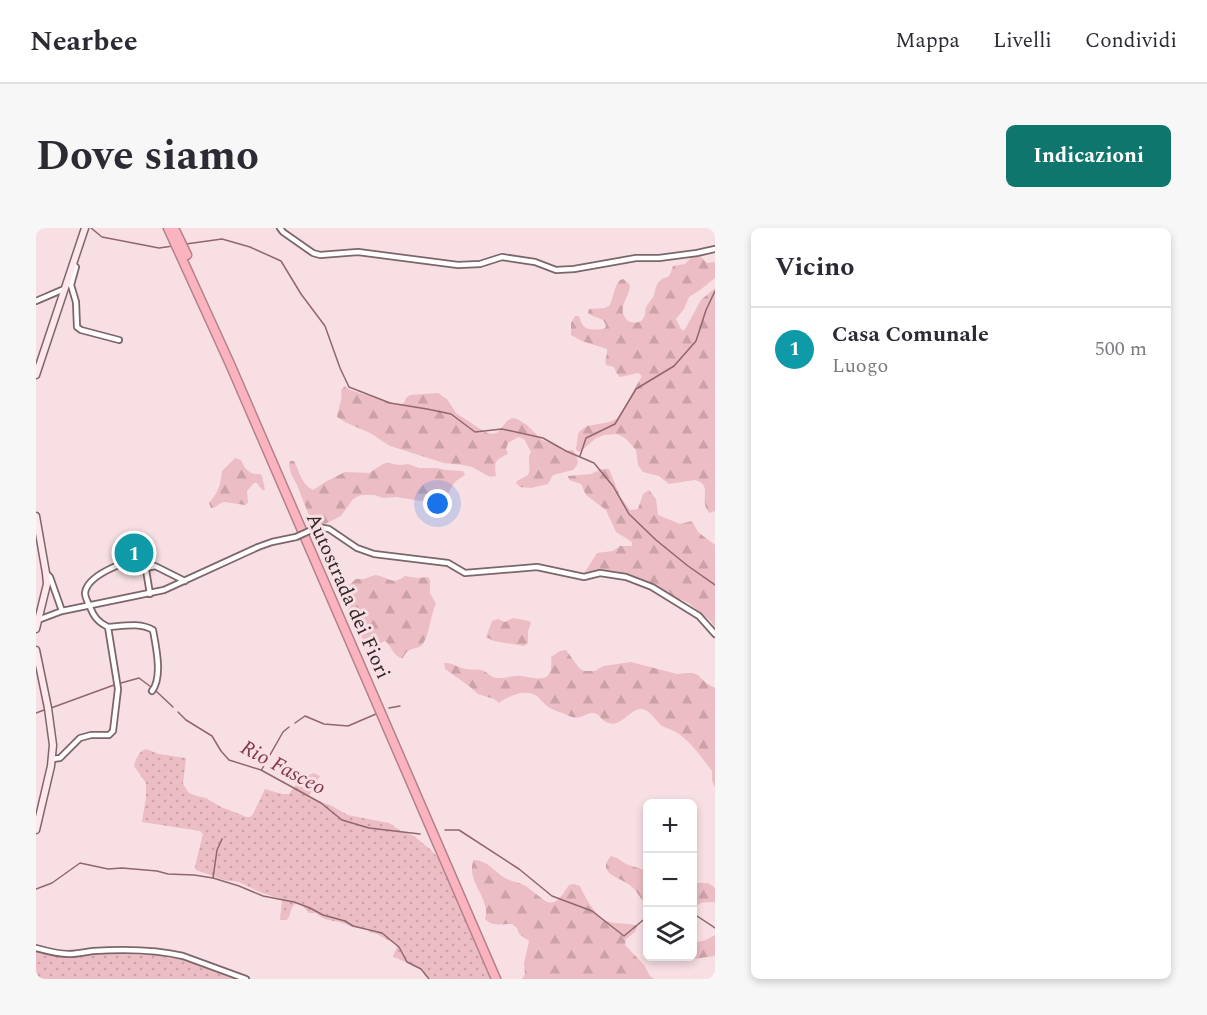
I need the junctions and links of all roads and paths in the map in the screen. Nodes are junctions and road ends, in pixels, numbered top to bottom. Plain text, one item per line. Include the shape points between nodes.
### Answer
1 (85, 228) edge
2 (168, 228) edge
3 (174, 228) edge
4 (280, 228) edge
5 (715, 249) edge
6 (73, 264) junction
7 (64, 289) junction
8 (36, 301) edge
9 (119, 340) dead end
10 (36, 375) edge
11 (36, 516) edge
12 (39, 546) edge
13 (146, 568) junction
14 (46, 573) junction
15 (185, 580) junction
16 (150, 594) junction
17 (89, 606) junction
18 (62, 611) junction
19 (38, 620) junction
20 (108, 627) junction
21 (36, 629) edge
22 (715, 634) edge
23 (36, 650) edge
24 (152, 691) dead end
25 (52, 759) junction
26 (36, 830) edge
27 (36, 948) edge
28 (246, 979) edge
29 (496, 979) edge
30 (502, 979) edge

1 - 6 main road
2 - 29 highway, Autostrada dei Fiori
3 - 30 highway, Autostrada dei Fiori
4 - 5 street via 320,255 358,252 458,265 502,257 556,270
6 - 7 main road
6 - 9 street via 77,270 71,285 77,327
7 - 8 street
7 - 10 main road
11 - 12 main road
12 - 14 main road
13 - 15 street via 155,566
13 - 16 street
13 - 17 street via 140,559 131,560 94,578 85,593
14 - 18 street
14 - 19 main road
15 - 16 street
15 - 22 street, bridge via 258,547 318,527 374,554 448,563 465,573 537,567 584,577 600,573 626,577 645,583 699,616
16 - 17 street
17 - 18 street
17 - 20 street via 98,622
18 - 19 street
19 - 21 main road
20 - 24 street via 132,625 153,630 158,666
20 - 25 street via 118,689 113,731 109,735 80,738 60,758
23 - 25 main road via 52,730
25 - 26 main road
27 - 28 street via 70,954 172,954

